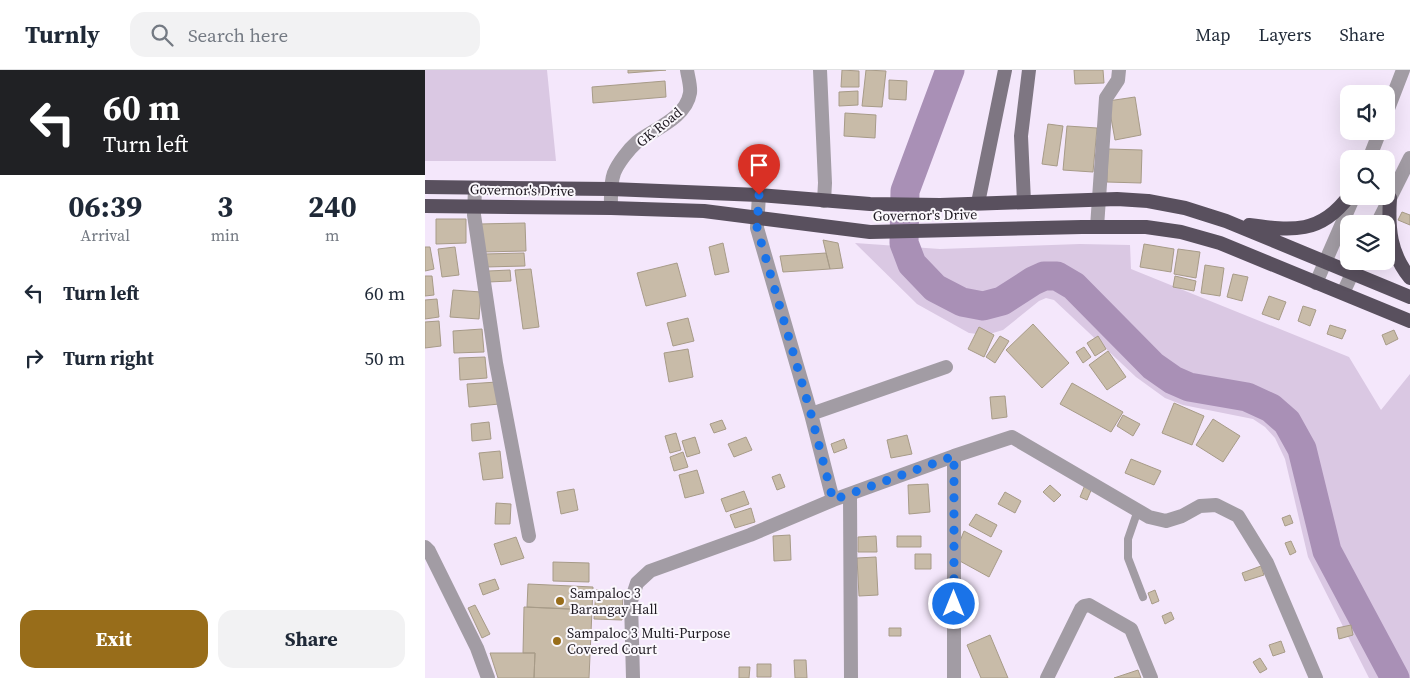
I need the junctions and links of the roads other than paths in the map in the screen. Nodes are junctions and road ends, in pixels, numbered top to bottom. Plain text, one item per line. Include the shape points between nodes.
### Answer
1 (687, 70) edge
2 (820, 70) edge
3 (1005, 70) edge
4 (1029, 70) edge
5 (1119, 70) edge
6 (1403, 70) edge
7 (1003, 88) junction
8 (1027, 91) junction
9 (1395, 91) edge
10 (1410, 158) edge
11 (425, 187) edge
12 (475, 188) junction
13 (1395, 188) edge
14 (611, 189) junction
15 (759, 195) junction
16 (824, 200) junction
17 (1098, 200) junction
18 (1024, 202) junction
19 (978, 204) junction
20 (1342, 205) edge
21 (1350, 205) edge
22 (1390, 205) edge
23 (425, 206) edge
24 (474, 206) junction
25 (611, 208) junction
26 (758, 218) junction
27 (1226, 221) junction
28 (1097, 227) junction
29 (1325, 262) junction
30 (1340, 264) edge
31 (1354, 270) edge
32 (1360, 270) edge
33 (1410, 278) edge
34 (1316, 282) junction
35 (1343, 293) junction
36 (1410, 297) edge
37 (1410, 321) edge
38 (946, 367) dead end
39 (811, 414) junction
40 (954, 456) junction
41 (850, 495) junction
42 (833, 500) junction
43 (1138, 510) junction
44 (529, 536) dead end
45 (425, 547) edge
46 (1143, 597) dead end
47 (488, 678) edge
48 (633, 678) edge
49 (851, 678) edge
50 (954, 678) edge
51 (1047, 678) edge
52 (1151, 678) edge
53 (1316, 678) edge

1 - 14 street, GK Road via 690,93 684,107 636,143 614,172
2 - 16 street
3 - 7 main road
4 - 8 main road
5 - 17 street via 1119,80 1106,98
6 - 9 street
7 - 8 main road
7 - 19 main road
8 - 18 main road via 1021,136
10 - 13 street
11 - 12 highway, Governor's Drive
12 - 14 highway, Governor's Drive
12 - 24 street
14 - 15 highway, Governor's Drive
14 - 25 street, GK Road
15 - 16 highway, Governor's Drive
15 - 26 street
16 - 19 highway, Governor's Drive via 870,204
17 - 18 highway, Governor's Drive
17 - 27 highway, Governor's Drive via 1148,201
17 - 28 street
18 - 19 highway, Governor's Drive
20 - 27 highway via 1323,221 1294,230
21 - 29 street
22 - 33 highway via 1391,240
23 - 24 highway, Governor's Drive
24 - 25 highway, Governor's Drive
24 - 44 street via 496,363
25 - 26 highway, Governor's Drive via 704,211
26 - 28 highway, Governor's Drive via 870,232
26 - 39 street via 757,228
27 - 29 highway, Governor's Drive
28 - 34 highway, Governor's Drive via 1146,227 1181,232 1220,243
29 - 30 highway, Governor's Drive
29 - 34 street
31 - 35 street
32 - 36 highway, Governor's Drive
34 - 35 highway, Governor's Drive
35 - 37 highway, Governor's Drive
38 - 39 street
39 - 42 street
40 - 41 street
40 - 43 street via 1013,437
40 - 50 street
41 - 42 street
41 - 49 street
42 - 48 street via 650,571 637,583 631,600
43 - 46 lane via 1128,539 1128,558
43 - 53 street via 1149,518 1166,521 1200,506 1216,505 1238,516 1267,563
45 - 47 street via 477,648
51 - 52 street via 1081,609 1089,605 1131,629

